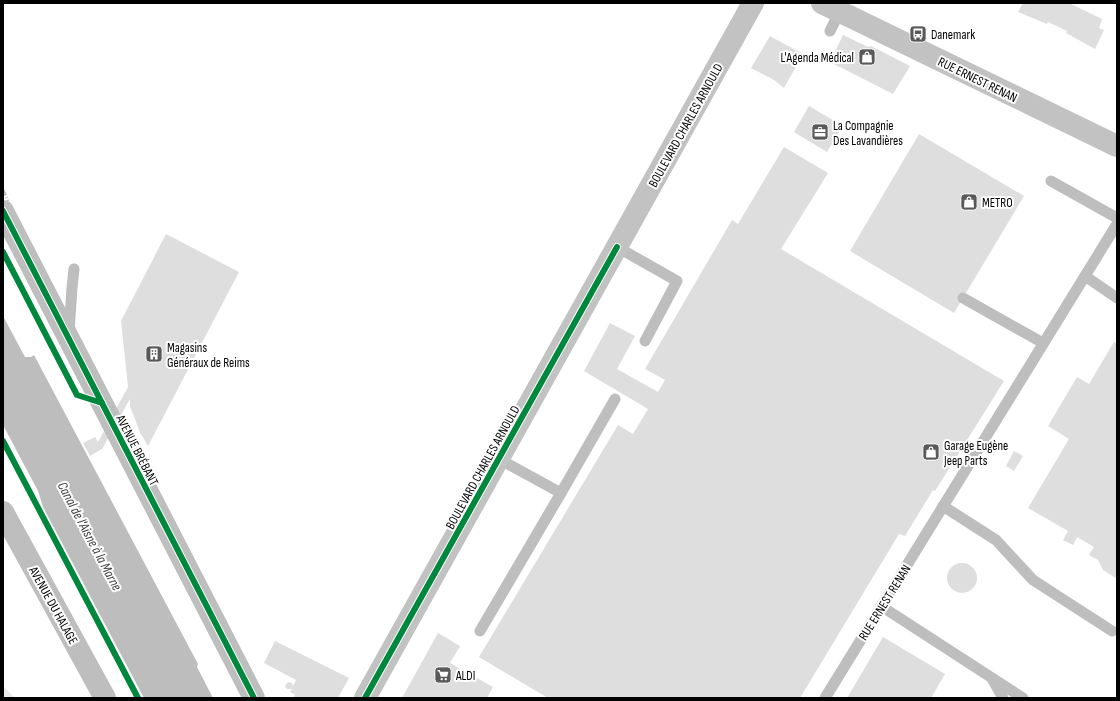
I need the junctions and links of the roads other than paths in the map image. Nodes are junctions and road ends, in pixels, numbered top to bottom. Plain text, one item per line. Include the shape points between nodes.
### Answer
1 (753, 3) edge
2 (831, 7) edge
3 (830, 31) dead end
4 (1117, 146) edge
5 (1051, 181) dead end
6 (3, 211) edge
7 (1117, 218) edge
8 (1117, 224) edge
9 (617, 247) junction
10 (74, 269) dead end
11 (1085, 276) junction
12 (963, 298) dead end
13 (1117, 298) edge
14 (69, 338) junction
15 (645, 341) dead end
16 (1044, 343) junction
17 (615, 399) dead end
18 (499, 459) junction
19 (561, 493) junction
20 (943, 506) junction
21 (3, 512) edge
22 (881, 606) junction
23 (480, 631) dead end
24 (1112, 632) dead end
25 (992, 678) junction
26 (105, 698) edge
27 (254, 698) edge
28 (366, 698) edge
29 (825, 698) edge
30 (1003, 698) edge
31 (1023, 698) edge

1 - 9 main road, BOULEVARD CHARLES ARNOULD
2 - 3 lane, RUE ERNEST RENAN
2 - 4 main road, RUE ERNEST RENAN
5 - 7 lane
6 - 14 street, AVENUE BRÉBANT
8 - 11 lane, RUE ERNEST RENAN
9 - 15 lane via 677,281
9 - 18 main road, BOULEVARD CHARLES ARNOULD
10 - 14 lane
11 - 13 lane
11 - 16 lane, RUE ERNEST RENAN
12 - 16 lane
14 - 27 street, AVENUE BRÉBANT
16 - 20 lane, RUE ERNEST RENAN
17 - 19 lane
18 - 19 lane
18 - 28 main road, BOULEVARD CHARLES ARNOULD
19 - 23 lane
20 - 22 lane, RUE ERNEST RENAN
20 - 24 lane via 996,540 1033,580
21 - 26 street, AVENUE DU HALAGE
22 - 25 lane
22 - 29 lane, RUE ERNEST RENAN
25 - 30 lane
25 - 31 lane

